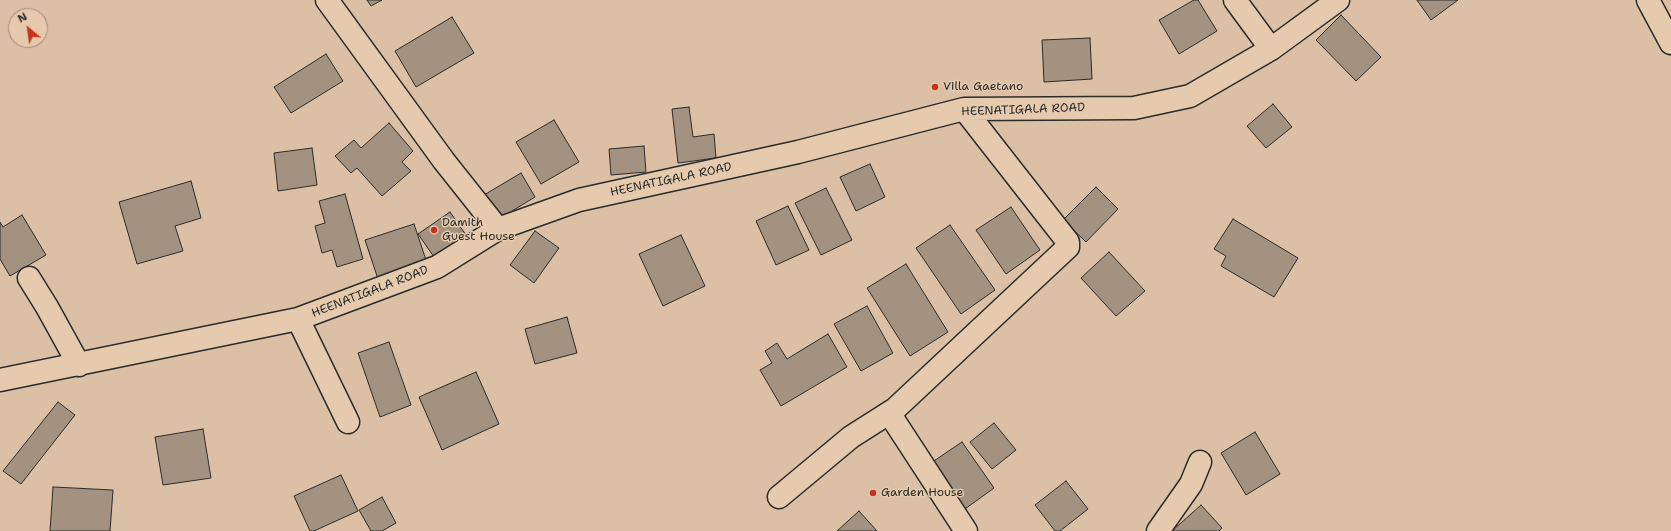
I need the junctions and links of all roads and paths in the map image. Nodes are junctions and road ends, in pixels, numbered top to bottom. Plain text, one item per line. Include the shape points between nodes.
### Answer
1 (327, 0) edge
2 (1235, 0) edge
3 (1338, 0) edge
4 (1648, 0) edge
5 (1671, 43) edge
6 (1271, 49) junction
7 (964, 109) junction
8 (498, 229) junction
9 (29, 278) dead end
10 (298, 319) junction
11 (78, 365) junction
12 (0, 380) edge
13 (896, 408) junction
14 (348, 422) dead end
15 (1200, 462) dead end
16 (779, 497) dead end
17 (966, 531) edge
18 (1158, 531) edge

1 - 8 street via 444,162
2 - 6 street
3 - 6 street, HEENATIGALA ROAD
4 - 5 street
6 - 7 street, HEENATIGALA ROAD via 1190,96 1134,108
7 - 8 street, HEENATIGALA ROAD via 798,152 579,200
7 - 13 street via 1068,242 1068,247
8 - 10 street, HEENATIGALA ROAD via 437,267
9 - 11 street
10 - 11 street, HEENATIGALA ROAD
10 - 14 street
11 - 12 street, HEENATIGALA ROAD
13 - 16 street via 851,436
13 - 17 street via 893,419
15 - 18 street via 1191,484

